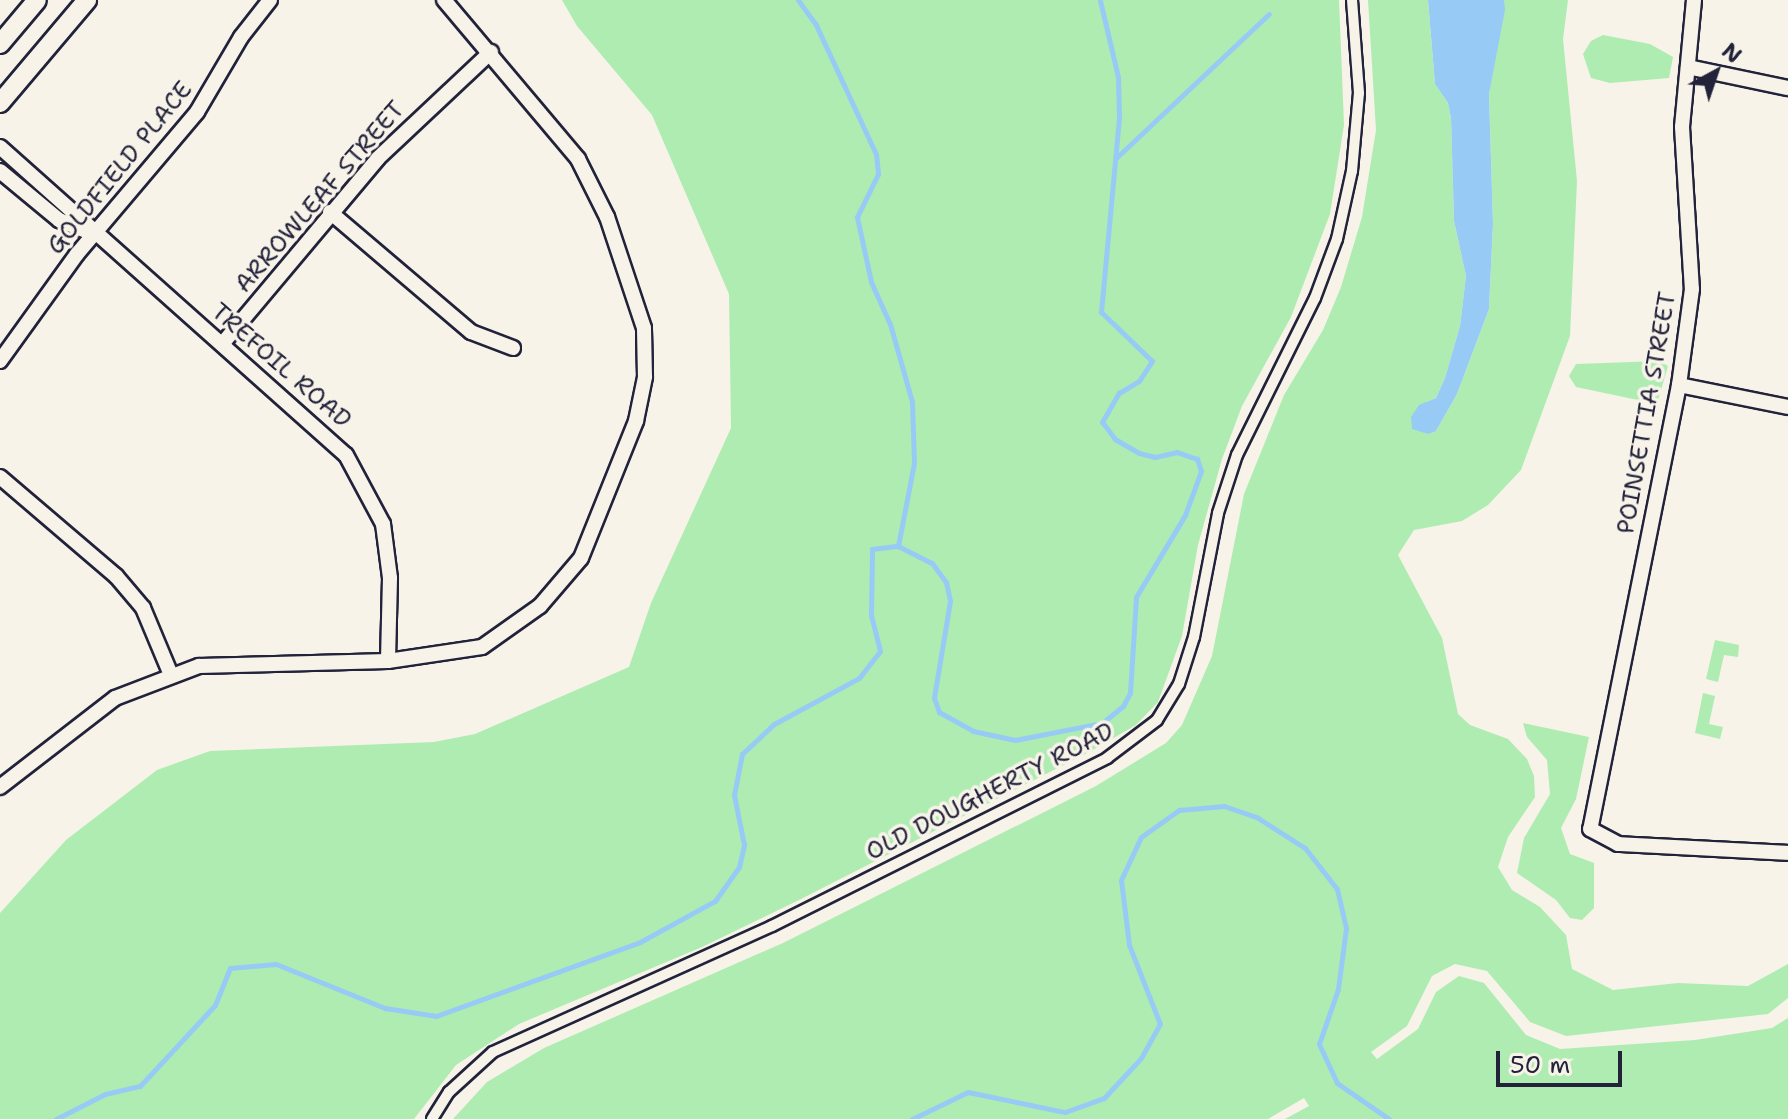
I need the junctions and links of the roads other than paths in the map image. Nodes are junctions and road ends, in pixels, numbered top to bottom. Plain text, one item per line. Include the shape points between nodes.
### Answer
1 (37, 0) edge
2 (87, 0) edge
3 (270, 0) edge
4 (444, 0) edge
5 (1352, 0) edge
6 (1694, 0) edge
7 (0, 44) edge
8 (491, 52) junction
9 (1688, 67) junction
10 (1788, 88) edge
11 (0, 103) edge
12 (0, 147) edge
13 (0, 171) edge
14 (330, 212) junction
15 (93, 233) junction
16 (223, 343) junction
17 (513, 348) dead end
18 (0, 361) edge
19 (1679, 385) junction
20 (1788, 407) edge
21 (0, 477) edge
22 (388, 661) junction
23 (171, 675) junction
24 (0, 787) edge
25 (1788, 853) edge
26 (432, 1119) edge

1 - 7 main road
2 - 11 main road
3 - 15 street, GOLDFIELD PLACE via 241,37 197,112
4 - 8 street
5 - 26 street, OLD DOUGHERTY ROAD via 1359,93 1352,171 1337,239 1315,298 1237,455 1218,513 1194,637 1179,684 1157,720 1107,758 772,926 493,1052 449,1092
6 - 9 street, POINSETTIA STREET
8 - 14 street, ARROWLEAF STREET via 413,122
8 - 22 street via 578,159 607,217 644,328 645,377 623,459 569,576 510,631 482,647
9 - 10 street
9 - 19 street, POINSETTIA STREET via 1682,127 1692,289
12 - 15 street, TREFOIL ROAD
13 - 15 street, TREFOIL ROAD via 59,220
14 - 16 street, ARROWLEAF STREET
14 - 17 street via 471,332
15 - 16 street, TREFOIL ROAD
15 - 18 street, GOLDFIELD PLACE
16 - 22 street, TREFOIL ROAD via 332,438 368,487 383,524 390,578
19 - 20 street
19 - 25 street, POINSETTIA STREET via 1590,829 1618,844
21 - 23 street via 116,576 143,608
22 - 23 street via 234,664
23 - 24 street via 115,698

